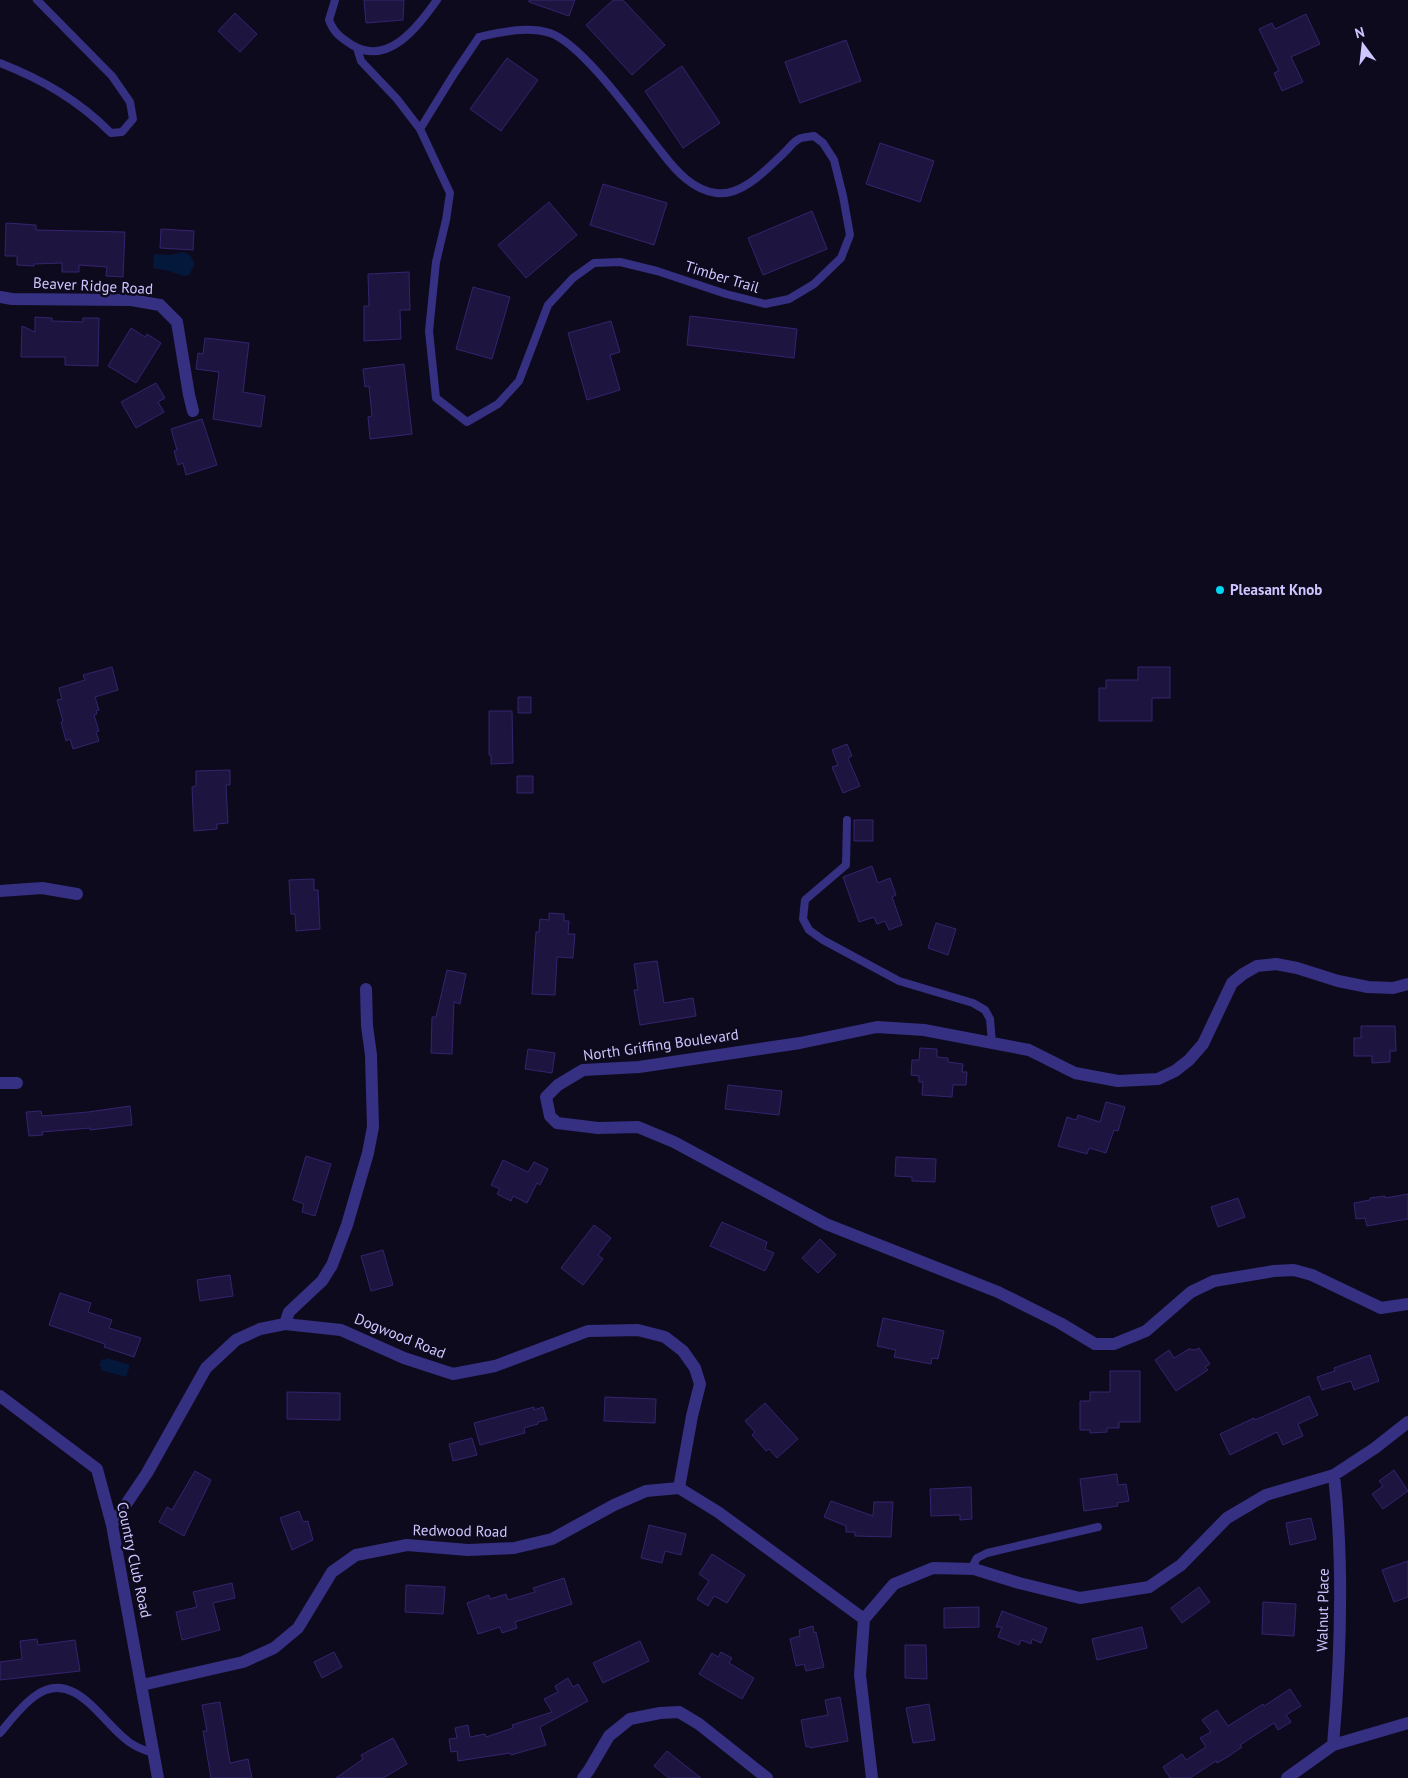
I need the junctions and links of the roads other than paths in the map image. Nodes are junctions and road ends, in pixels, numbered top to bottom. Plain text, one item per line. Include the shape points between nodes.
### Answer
1 (37, 0) edge
2 (335, 0) edge
3 (437, 0) edge
4 (357, 48) junction
5 (0, 63) edge
6 (420, 129) junction
7 (0, 297) edge
8 (193, 411) dead end
9 (847, 820) dead end
10 (0, 891) edge
11 (77, 894) dead end
12 (1408, 984) edge
13 (366, 990) dead end
14 (992, 1043) junction
15 (0, 1083) edge
16 (17, 1084) dead end
17 (1408, 1304) edge
18 (285, 1324) junction
19 (0, 1396) edge
20 (1408, 1422) edge
21 (1334, 1475) junction
22 (679, 1488) junction
23 (112, 1525) junction
24 (1098, 1528) dead end
25 (971, 1569) junction
26 (864, 1619) junction
27 (142, 1685) junction
28 (1408, 1723) edge
29 (0, 1733) edge
30 (1333, 1745) junction
31 (154, 1753) junction
32 (158, 1778) edge
33 (583, 1778) edge
34 (767, 1778) edge
35 (872, 1778) edge
36 (1287, 1778) edge

1 - 5 lane via 112,76 130,102 133,119 122,132 111,133 61,92
2 - 4 lane via 329,20 334,31
3 - 4 lane via 418,26 400,42 376,51
4 - 6 lane, Timber Trail via 361,61
6 - 6 lane, Timber Trail via 450,193 436,262 429,331 436,398 466,422 498,404 519,380 548,305 573,278 594,263 620,262 765,304 789,299 814,284 841,258 850,235 834,160 814,136 798,139 749,184 731,192 717,194 698,187 676,170 572,46 551,34 535,30 505,31 479,37
7 - 8 street, Beaver Ridge Road via 131,300 160,305 177,322
9 - 14 lane via 846,865 805,900 803,919 809,930 898,981 973,1003 985,1010 990,1019
10 - 11 street via 42,888
12 - 14 street, North Griffing Boulevard via 1393,988 1368,987 1276,964 1257,966 1232,982 1203,1044 1189,1060 1158,1079 1118,1081 1075,1073 1029,1050
13 - 18 street via 373,1127 368,1153 332,1265 322,1281 289,1312
14 - 17 street, North Griffing Boulevard via 924,1030 877,1026 800,1042 639,1067 583,1070 558,1085 546,1097 550,1116 557,1123 598,1128 638,1127 674,1142 826,1224 998,1292 1095,1344 1114,1344 1146,1331 1191,1292 1214,1280 1274,1272 1294,1270 1312,1275 1381,1308
15 - 16 street
18 - 22 street, Dogwood Road via 341,1330 404,1358 454,1374 494,1366 588,1331 638,1330 665,1337 683,1351 695,1368 700,1384
18 - 23 street, Dogwood Road via 260,1329 236,1340 206,1368 147,1472
19 - 23 street, Country Club Road via 97,1470
20 - 21 street
21 - 25 street via 1266,1495 1227,1518 1181,1565 1149,1587 1080,1598
21 - 30 street, Walnut Place via 1341,1591
22 - 26 street via 718,1512
22 - 27 street, Redwood Road via 646,1491 552,1539 514,1548 468,1550 407,1545 356,1555 332,1572 298,1628 274,1648 243,1662
23 - 27 street, Country Club Road
24 - 25 lane via 987,1553 977,1558
25 - 26 street via 933,1568 894,1584
26 - 35 street via 860,1675
27 - 31 street, Country Club Road
28 - 30 street
29 - 31 lane via 36,1695 54,1688 69,1689 80,1694 124,1738 136,1747
30 - 36 street
31 - 32 street, Country Club Road
33 - 34 street via 609,1736 630,1720 679,1712

